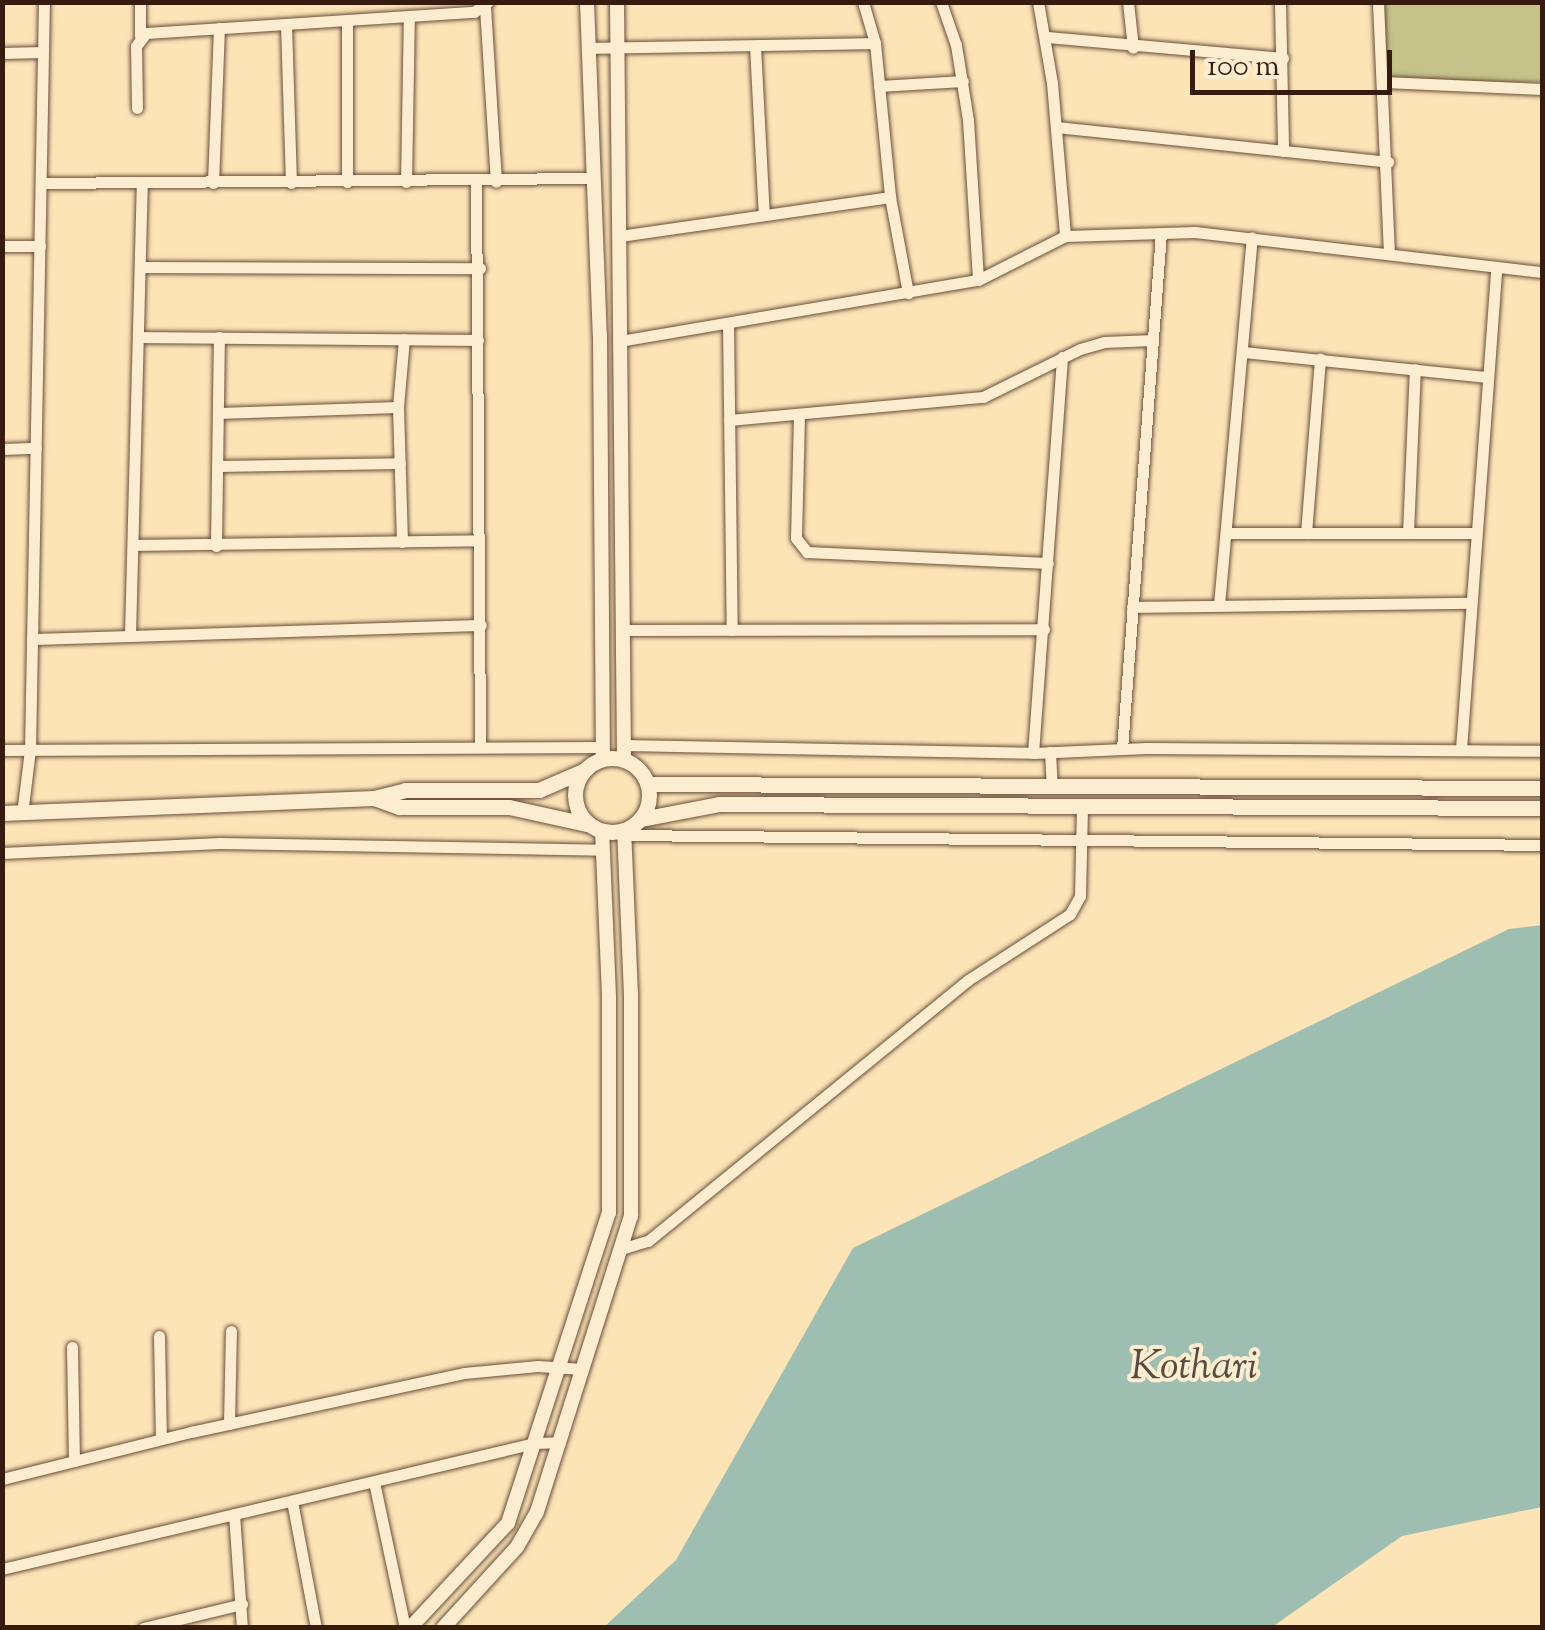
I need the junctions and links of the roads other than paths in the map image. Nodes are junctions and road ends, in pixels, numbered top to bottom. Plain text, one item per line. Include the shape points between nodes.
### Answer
1 (44, 2) edge
2 (140, 2) edge
3 (587, 2) edge
4 (617, 2) edge
5 (863, 2) edge
6 (941, 2) edge
7 (1038, 2) edge
8 (1128, 2) edge
9 (1280, 2) edge
10 (1378, 2) edge
11 (487, 5) edge
12 (410, 16) junction
13 (346, 20) junction
14 (286, 24) junction
15 (219, 28) junction
16 (140, 36) junction
17 (1047, 37) junction
18 (874, 43) junction
19 (755, 46) junction
20 (588, 48) junction
21 (619, 48) junction
22 (1132, 48) junction
23 (43, 52) junction
24 (2, 53) edge
25 (1283, 58) junction
26 (962, 81) junction
27 (1384, 82) junction
28 (879, 86) junction
29 (1542, 88) edge
30 (137, 108) dead end
31 (1057, 126) junction
32 (1283, 151) junction
33 (1388, 162) junction
34 (593, 178) junction
35 (291, 182) junction
36 (347, 182) junction
37 (406, 182) junction
38 (476, 182) junction
39 (496, 182) junction
40 (41, 183) junction
41 (142, 183) junction
42 (213, 183) junction
43 (890, 197) junction
44 (764, 215) junction
45 (1161, 233) junction
46 (620, 236) junction
47 (1065, 236) junction
48 (1252, 237) junction
49 (2, 246) edge
50 (40, 246) junction
51 (1389, 253) junction
52 (140, 267) junction
53 (480, 268) junction
54 (1496, 268) junction
55 (1542, 272) edge
56 (978, 280) junction
57 (908, 292) junction
58 (728, 323) junction
59 (139, 337) junction
60 (219, 337) junction
61 (404, 339) junction
62 (478, 340) junction
63 (1153, 340) junction
64 (620, 341) junction
65 (1244, 352) junction
66 (1062, 357) junction
67 (1320, 360) junction
68 (1415, 369) junction
69 (1487, 376) junction
70 (398, 407) junction
71 (218, 413) junction
72 (799, 415) junction
73 (729, 420) junction
74 (36, 448) junction
75 (2, 449) edge
76 (400, 463) junction
77 (217, 466) junction
78 (1227, 533) junction
79 (1306, 533) junction
80 (1408, 533) junction
81 (1474, 534) junction
82 (478, 540) junction
83 (402, 542) junction
84 (135, 545) junction
85 (216, 546) junction
86 (1048, 563) junction
87 (1469, 603) junction
88 (1219, 605) junction
89 (1132, 606) junction
90 (481, 625) junction
91 (1044, 628) junction
92 (622, 630) junction
93 (732, 630) junction
94 (130, 636) junction
95 (32, 638) junction
96 (480, 747) junction
97 (1122, 749) junction
98 (1460, 749) junction
99 (2, 750) edge
100 (30, 750) junction
101 (1542, 750) edge
102 (624, 752) junction
103 (1050, 752) junction
104 (603, 753) junction
105 (1032, 753) junction
106 (583, 771) junction
107 (648, 784) junction
108 (820, 786) junction
109 (1052, 788) junction
110 (1542, 788) edge
111 (374, 798) junction
112 (819, 806) junction
113 (1082, 808) junction
114 (1542, 808) edge
115 (2, 813) edge
116 (22, 814) junction
117 (641, 819) junction
118 (597, 828) junction
119 (624, 832) junction
120 (1082, 842) junction
121 (1542, 844) edge
122 (603, 850) junction
123 (2, 853) edge
124 (621, 1249) junction
125 (231, 1332) dead end
126 (159, 1336) dead end
127 (72, 1347) dead end
128 (560, 1367) junction
129 (582, 1370) junction
130 (229, 1424) junction
131 (161, 1439) junction
132 (535, 1442) junction
133 (560, 1442) junction
134 (74, 1461) junction
135 (2, 1478) edge
136 (374, 1482) junction
137 (292, 1501) junction
138 (234, 1514) junction
139 (2, 1568) edge
140 (242, 1604) junction
141 (143, 1628) edge
142 (242, 1628) edge
143 (316, 1628) edge
144 (408, 1628) edge
145 (443, 1628) edge

1 - 23 street
2 - 16 street
3 - 20 street
4 - 21 street
5 - 18 street
6 - 26 street
7 - 17 street
8 - 22 street
9 - 25 street
10 - 27 street
11 - 12 street via 474,12
11 - 39 street
12 - 13 street
12 - 37 street
13 - 14 street
13 - 36 street
14 - 15 street
14 - 35 street
15 - 16 street
15 - 42 street
16 - 30 street
17 - 22 street
17 - 31 street
18 - 19 street
18 - 28 street
19 - 21 street
19 - 44 street
20 - 21 street
20 - 34 street
21 - 46 street
22 - 25 street
23 - 24 street
23 - 40 street
25 - 32 street
26 - 28 street
26 - 56 street
27 - 29 street
27 - 33 street
28 - 43 street
31 - 32 street
31 - 47 street
32 - 33 street
33 - 51 street
34 - 39 street
34 - 104 street
35 - 36 street
35 - 42 street
36 - 37 street
37 - 38 street
38 - 39 street
38 - 53 street
40 - 41 street
40 - 50 street
41 - 42 street
41 - 52 street
43 - 44 street
43 - 57 street
44 - 46 street
45 - 47 street
45 - 48 street
45 - 63 street
46 - 64 street
47 - 56 street
48 - 51 street
48 - 65 street
49 - 50 street
50 - 74 street
51 - 54 street
52 - 53 street
52 - 59 street
53 - 62 street
54 - 55 street
54 - 69 street
56 - 57 street
57 - 58 street
58 - 64 street
58 - 73 street
59 - 60 street
59 - 84 street
60 - 61 street
60 - 71 street
61 - 62 street
61 - 70 street
62 - 82 street
63 - 66 street via 1104,342
63 - 89 street
64 - 92 street
65 - 67 street
65 - 78 street
66 - 72 street via 983,398
66 - 86 street
67 - 68 street
67 - 79 street
68 - 69 street
68 - 80 street
69 - 81 street
70 - 71 street
70 - 76 street
71 - 77 street
72 - 73 street
72 - 86 street via 796,538 807,552
73 - 93 street
74 - 75 street
74 - 95 street
76 - 77 street
76 - 83 street
77 - 85 street
78 - 79 street
78 - 88 street
79 - 80 street
80 - 81 street
81 - 87 street
82 - 83 street
82 - 90 street
83 - 85 street
84 - 85 street
84 - 94 street
86 - 91 street
87 - 88 street
87 - 98 street
88 - 89 street
89 - 97 street
90 - 94 street
90 - 96 street
91 - 93 street
91 - 105 street
92 - 93 street
92 - 102 street
94 - 95 street
95 - 100 street
96 - 100 street
96 - 104 street
97 - 98 street
97 - 103 street
98 - 101 street
99 - 100 street
100 - 116 street
102 - 104 main road
102 - 105 street
102 - 107 main road
103 - 105 street
103 - 109 street
104 - 106 main road
106 - 111 main road via 539,790 405,790
106 - 118 main road via 574,800
107 - 108 main road
107 - 117 main road
108 - 109 main road
108 - 112 main road
109 - 110 main road
111 - 116 main road
111 - 118 main road via 399,806 509,807
112 - 113 main road
112 - 117 main road via 719,804
113 - 114 main road
113 - 120 street
115 - 116 main road
117 - 119 main road
118 - 119 main road
118 - 122 street
119 - 120 street
119 - 124 street via 631,1216
120 - 121 street
120 - 124 street via 1080,896 1070,914 968,980 648,1241
122 - 123 street via 220,844
122 - 128 street via 609,1213
124 - 129 street
125 - 130 street
126 - 131 street
127 - 134 street
128 - 129 street
128 - 130 street via 464,1373
128 - 132 street
129 - 133 street
130 - 131 street
131 - 134 street
132 - 133 street
132 - 136 street
132 - 144 street via 508,1523
133 - 145 street via 527,1534
134 - 135 street
136 - 137 street
136 - 144 street
137 - 138 street
137 - 143 street
138 - 139 street
138 - 140 street
140 - 141 street
140 - 142 street

